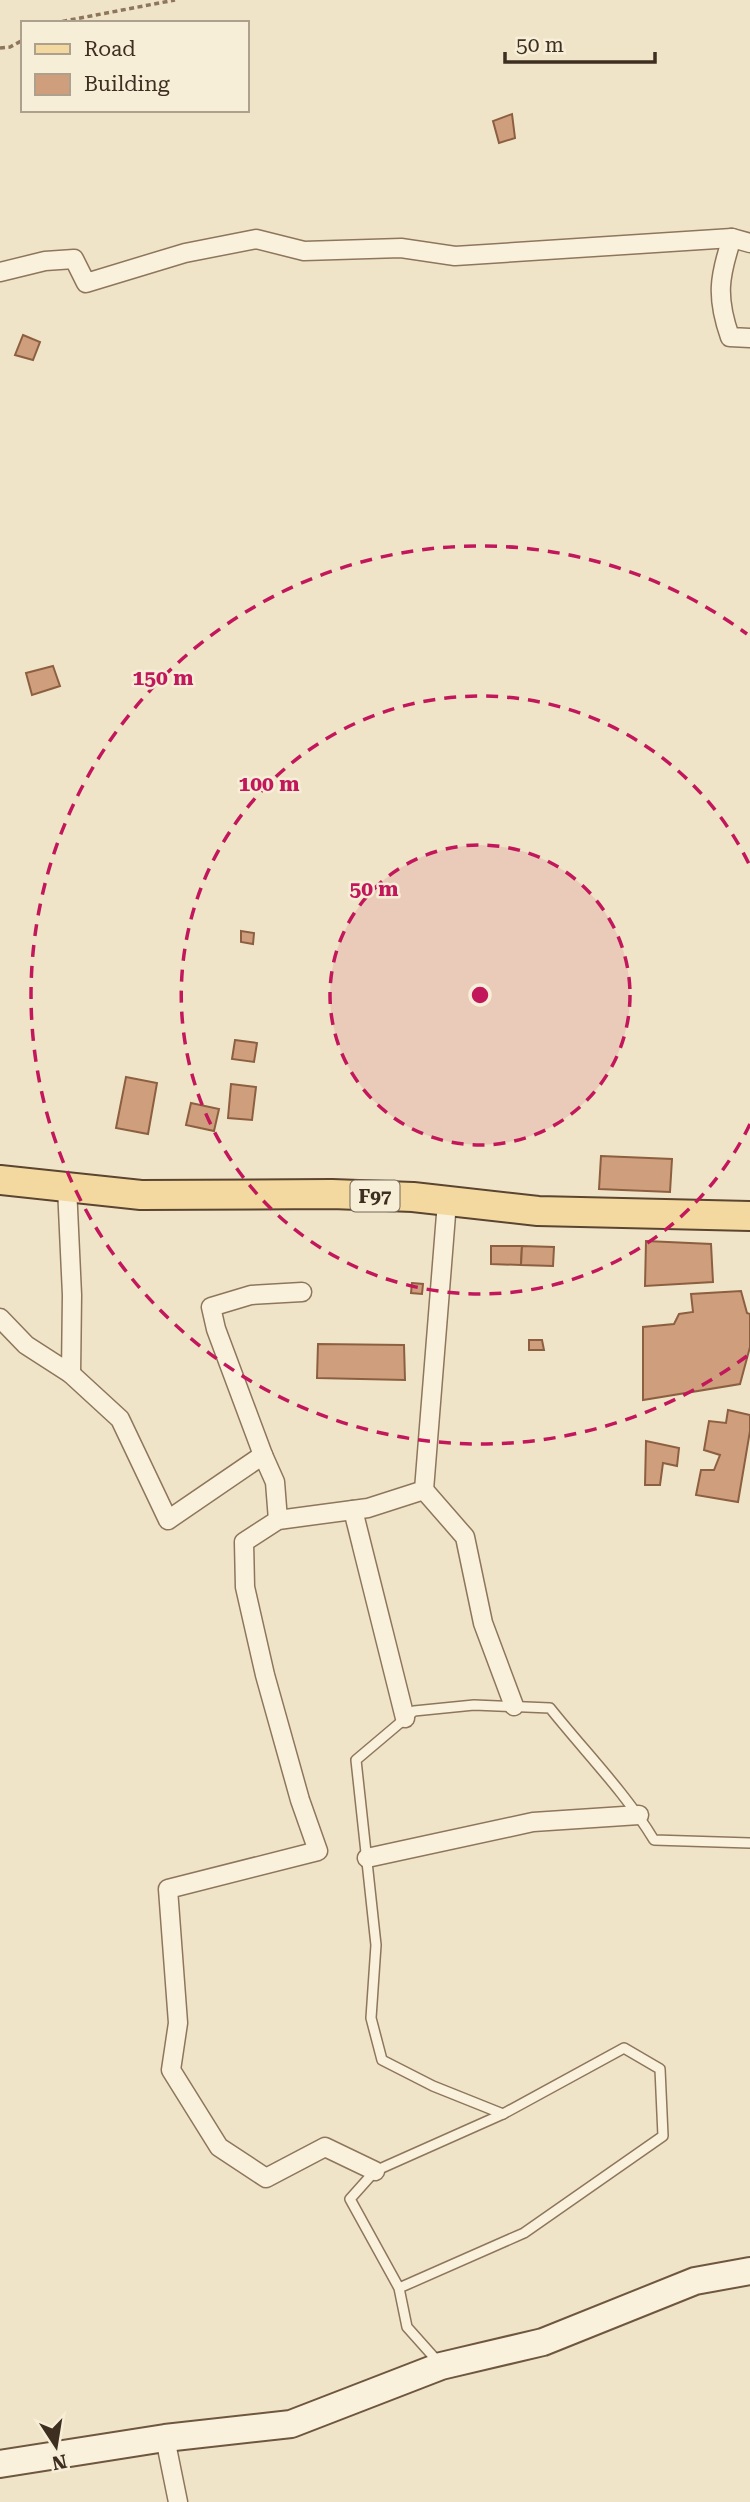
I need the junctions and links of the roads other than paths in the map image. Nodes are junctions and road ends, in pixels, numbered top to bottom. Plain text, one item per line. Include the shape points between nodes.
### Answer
1 (732, 238) junction
2 (750, 243) edge
3 (0, 272) edge
4 (750, 338) edge
5 (0, 1180) edge
6 (67, 1187) junction
7 (447, 1202) junction
8 (750, 1216) edge
9 (302, 1292) dead end
10 (0, 1318) edge
11 (71, 1374) junction
12 (263, 1455) junction
13 (424, 1490) junction
14 (353, 1510) junction
15 (278, 1520) junction
16 (514, 1706) junction
17 (405, 1718) junction
18 (639, 1815) junction
19 (750, 1843) edge
20 (367, 1858) junction
21 (503, 2114) junction
22 (375, 2171) junction
23 (750, 2271) edge
24 (399, 2288) junction
25 (441, 2366) junction
26 (165, 2438) junction
27 (0, 2464) edge
28 (178, 2502) edge

1 - 2 street
1 - 3 street via 455,256 401,248 304,251 256,239 185,253 86,283 74,260 45,261
1 - 4 street via 721,272 721,311 730,337
5 - 6 main road, F97
6 - 7 main road, F97 via 141,1195 332,1194
6 - 11 street
7 - 8 main road, F97 via 538,1211
7 - 13 street
9 - 12 street via 251,1294 211,1307
10 - 11 street via 26,1345
11 - 12 street via 120,1419 168,1520
12 - 15 street via 275,1482
13 - 14 street
13 - 16 street via 465,1537 483,1623
14 - 15 street
14 - 17 street
15 - 22 street via 244,1542 244,1587 318,1852 168,1889 177,2024 170,2070 219,2147 266,2178 326,2147
16 - 17 lane via 414,1711
16 - 18 lane via 550,1707
17 - 20 lane via 356,1760
18 - 19 lane via 654,1840
18 - 20 street via 533,1822
20 - 21 lane via 376,1945 371,2018 383,2060
21 - 22 lane
21 - 24 lane via 624,2048 660,2068 663,2136 524,2233
22 - 24 lane via 351,2199
23 - 25 main road via 695,2281 543,2342
24 - 25 lane via 407,2326
25 - 26 main road via 291,2424
26 - 27 main road
26 - 28 street

